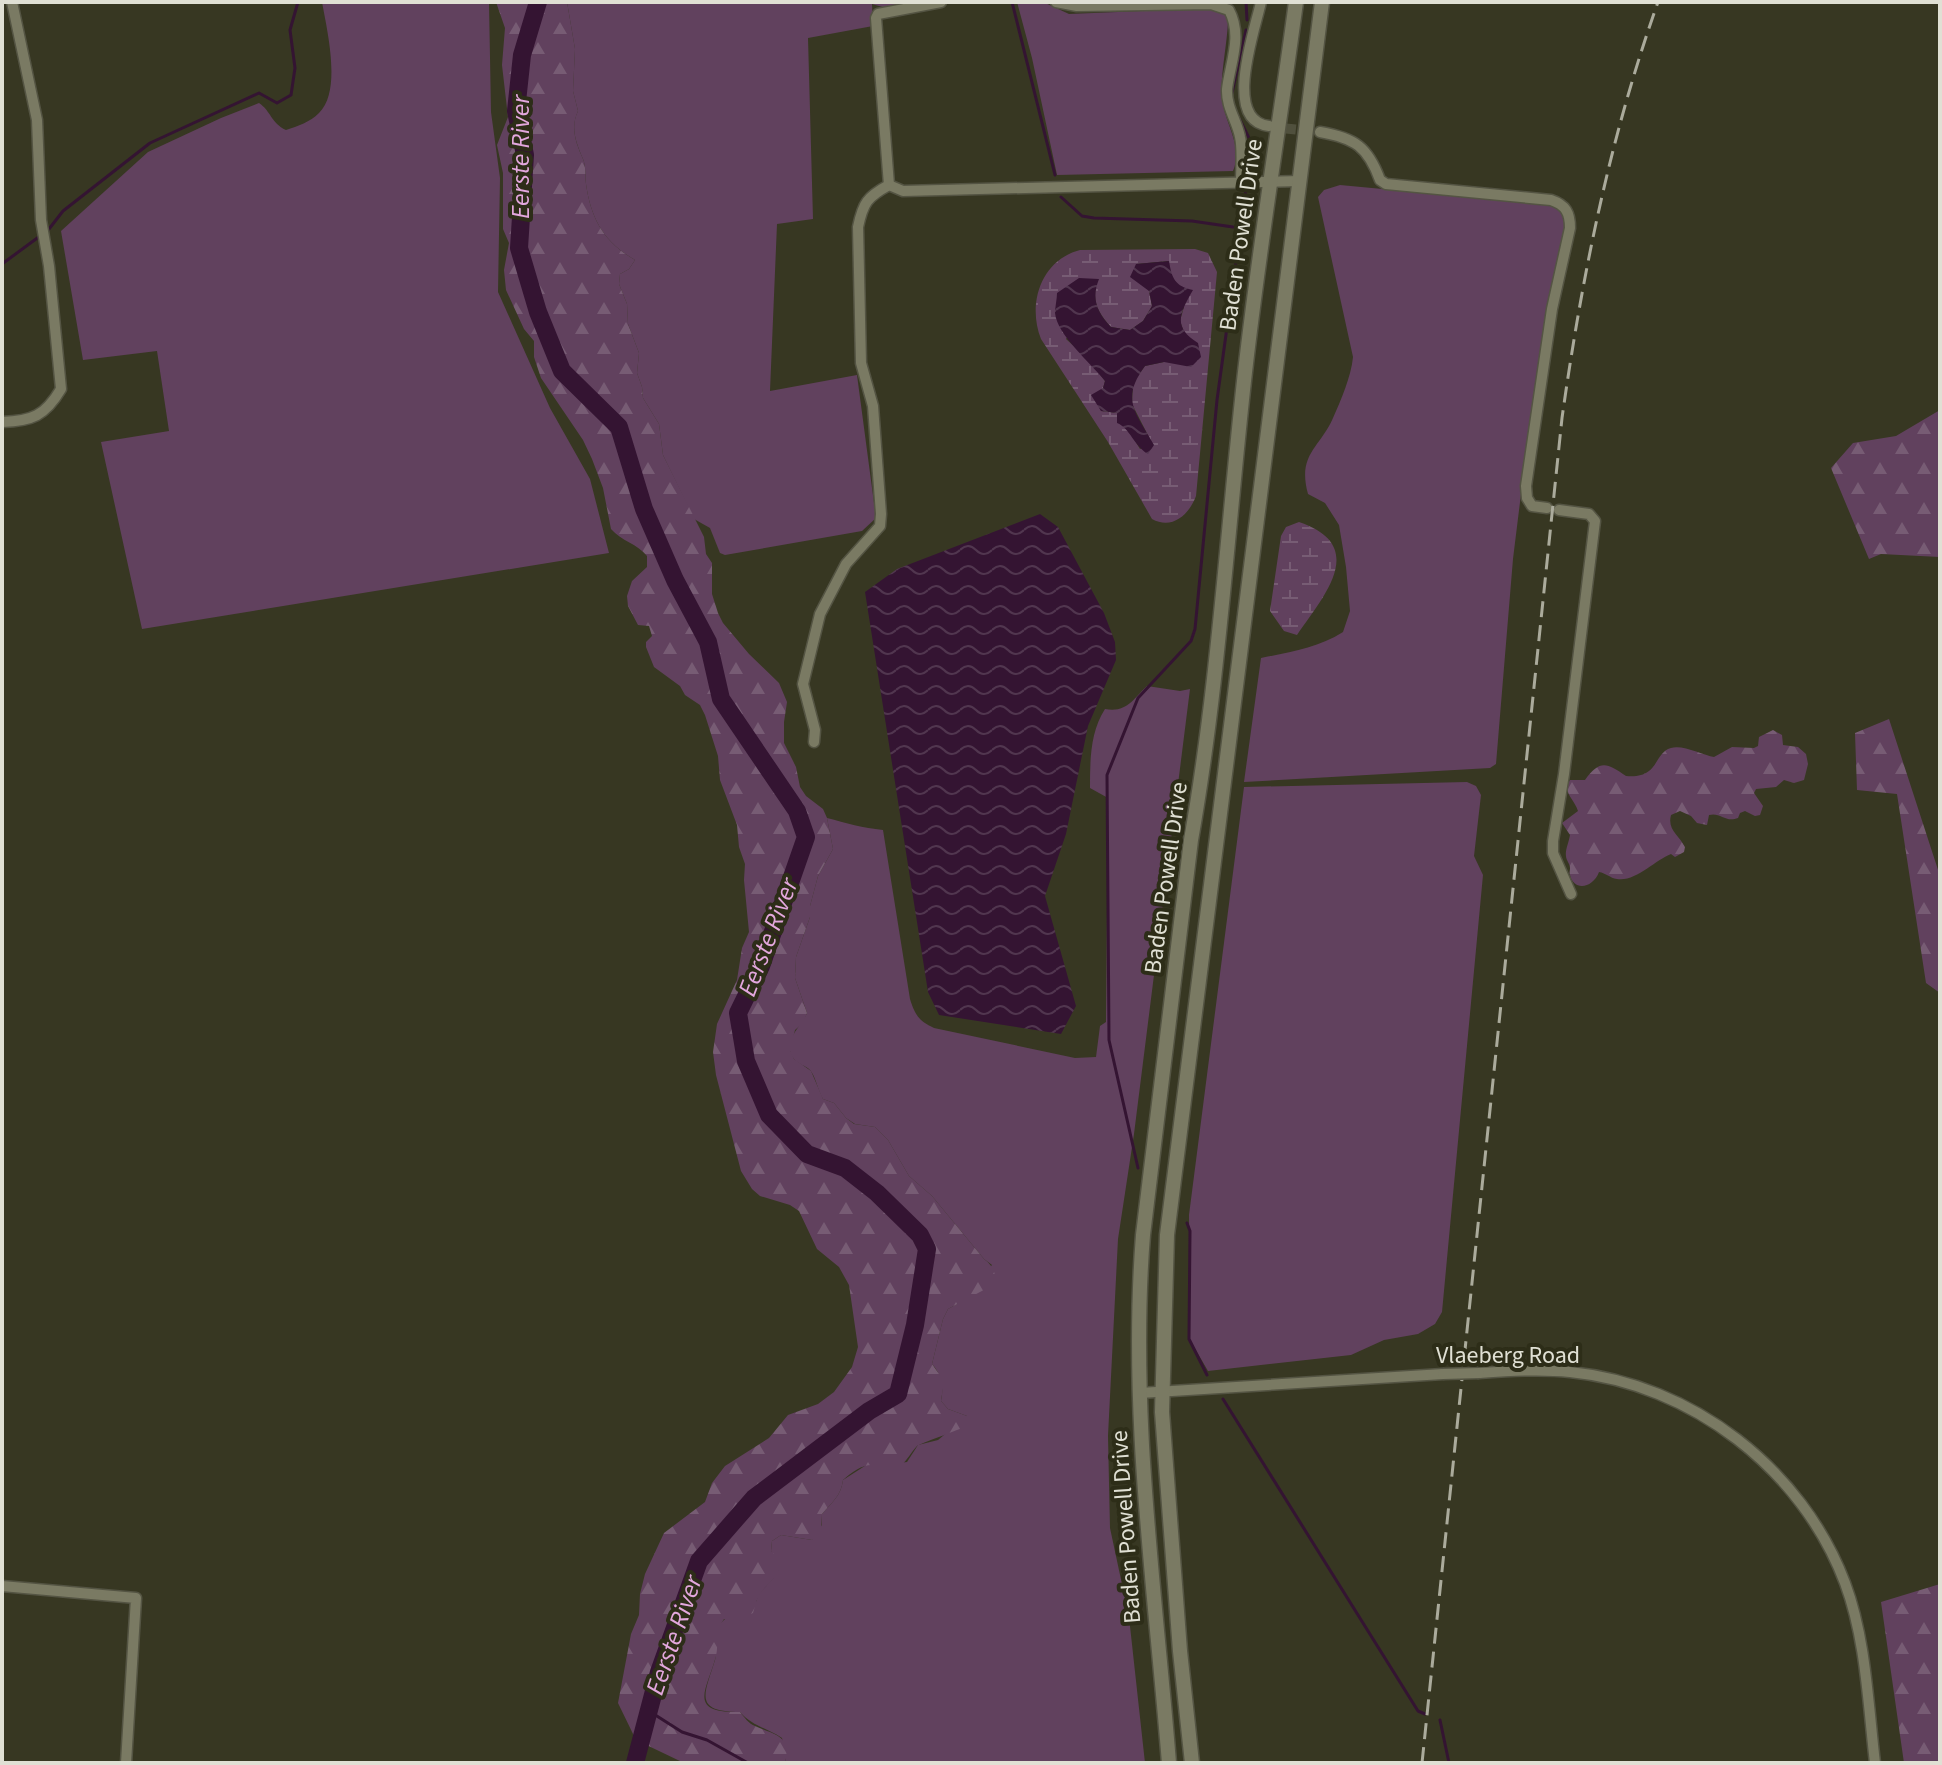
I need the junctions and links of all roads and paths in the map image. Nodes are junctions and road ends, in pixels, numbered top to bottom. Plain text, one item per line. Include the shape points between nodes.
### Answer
1 (12, 2) edge
2 (941, 2) edge
3 (1056, 2) edge
4 (1261, 2) edge
5 (1296, 2) edge
6 (1322, 2) edge
7 (1234, 18) junction
8 (1253, 33) junction
9 (1269, 126) tunnel mouth
10 (1320, 132) tunnel mouth
11 (1241, 181) junction
12 (1272, 181) junction
13 (1300, 181) junction
14 (889, 185) junction
15 (2, 422) edge
16 (814, 742) dead end
17 (1571, 894) dead end
18 (1161, 1391) junction
19 (1140, 1393) junction
20 (2, 1586) edge
21 (126, 1763) edge
22 (1169, 1763) edge
23 (1192, 1763) edge
24 (1875, 1763) edge

1 - 15 street via 37,120 41,220 61,389 42,413 26,421
2 - 14 street via 887,10 876,18
3 - 7 street via 1211,4 1229,10
4 - 8 street
5 - 12 main road, Baden Powell Drive
6 - 13 main road, Baden Powell Drive
7 - 8 street
7 - 11 street via 1227,87 1241,137
8 - 9 street via 1244,98 1251,117
10 - 17 street via 1348,138 1365,151 1386,184 1551,200 1562,204 1570,216 1526,486 1532,506 1589,514 1595,521 1553,841
11 - 12 street
11 - 14 street via 903,191
12 - 13 street
12 - 19 main road, Baden Powell Drive via 1255,274 1221,626 1143,1235
13 - 18 main road, Baden Powell Drive via 1167,1235
14 - 16 street via 863,206 858,227 861,363 873,406 880,526 846,564 820,614 803,684
18 - 19 street, Vlaeberg Road
18 - 23 main road, Baden Powell Drive
18 - 24 street, Vlaeberg Road, bridge via 1542,1370 1638,1386 1673,1399 1760,1457 1814,1522 1845,1584 1864,1669
19 - 22 main road, Baden Powell Drive via 1152,1599
20 - 21 street via 136,1598

